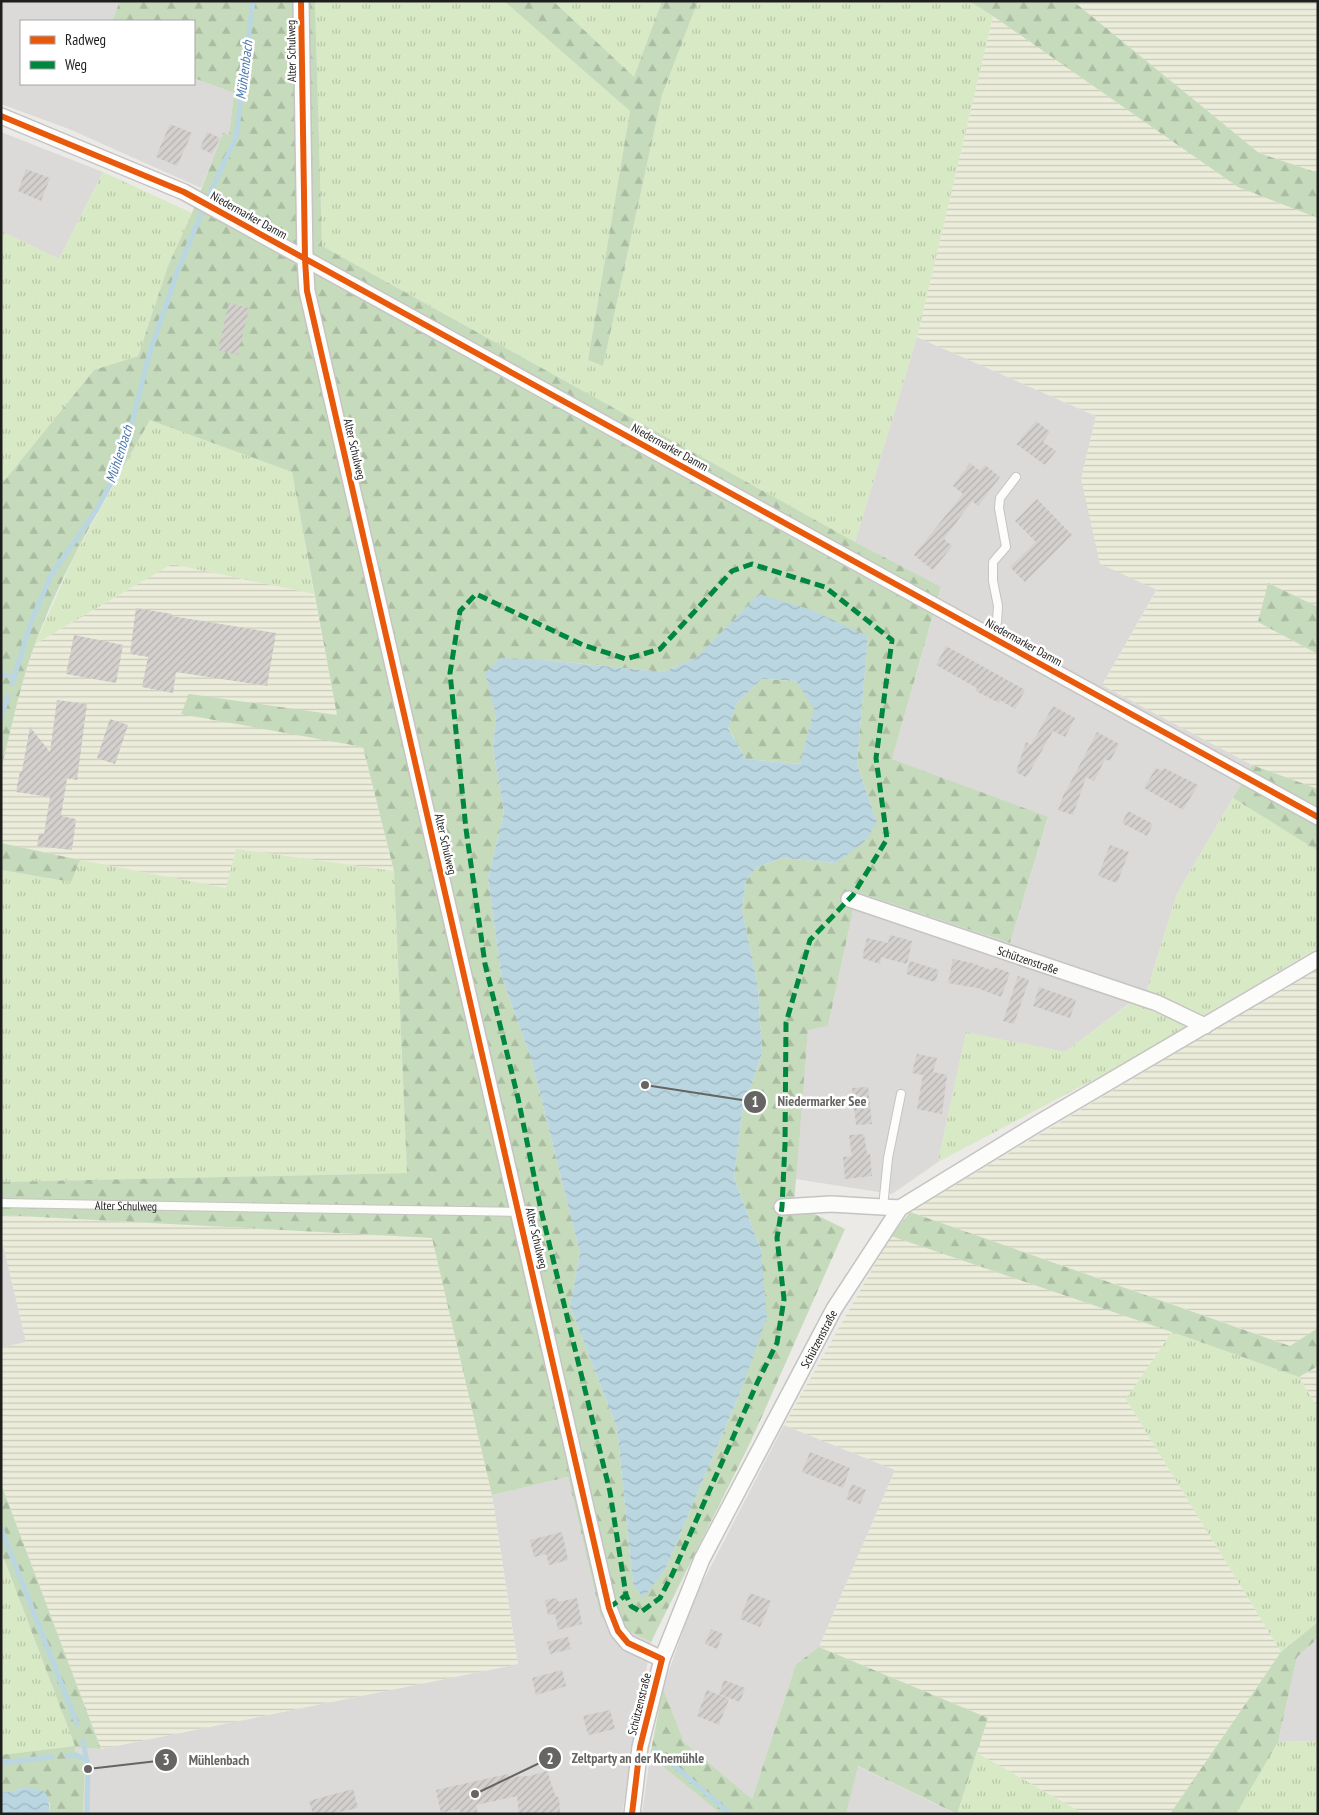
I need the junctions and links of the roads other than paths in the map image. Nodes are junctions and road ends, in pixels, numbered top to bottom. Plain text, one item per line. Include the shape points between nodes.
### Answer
1 (301, 1) edge
2 (1, 116) edge
3 (305, 259) junction
4 (1016, 477) dead end
5 (989, 636) junction
6 (1318, 817) edge
7 (849, 899) dead end
8 (1318, 959) edge
9 (1205, 1026) junction
10 (901, 1094) dead end
11 (1, 1202) edge
12 (782, 1207) dead end
13 (883, 1207) junction
14 (900, 1208) junction
15 (520, 1212) junction
16 (662, 1659) junction
17 (632, 1814) edge

1 - 3 street, Alter Schulweg
2 - 3 street, Niedermarker Damm via 184,192
3 - 5 street, Niedermarker Damm
3 - 15 street, Alter Schulweg via 307,291
4 - 5 lane via 1000,498 1006,547 993,562 998,606 997,622
5 - 6 street, Niedermarker Damm
7 - 9 street, Schützenstraße via 1157,1003
8 - 9 street, Schützenstraße
9 - 14 street, Schützenstraße
10 - 13 lane via 888,1158
11 - 15 lane, Alter Schulweg
12 - 13 street via 831,1204
13 - 14 street
14 - 16 street, Schützenstraße via 820,1334 702,1559
15 - 16 street, Alter Schulweg via 609,1608 618,1631 628,1643
16 - 17 street, Schützenstraße via 640,1747

